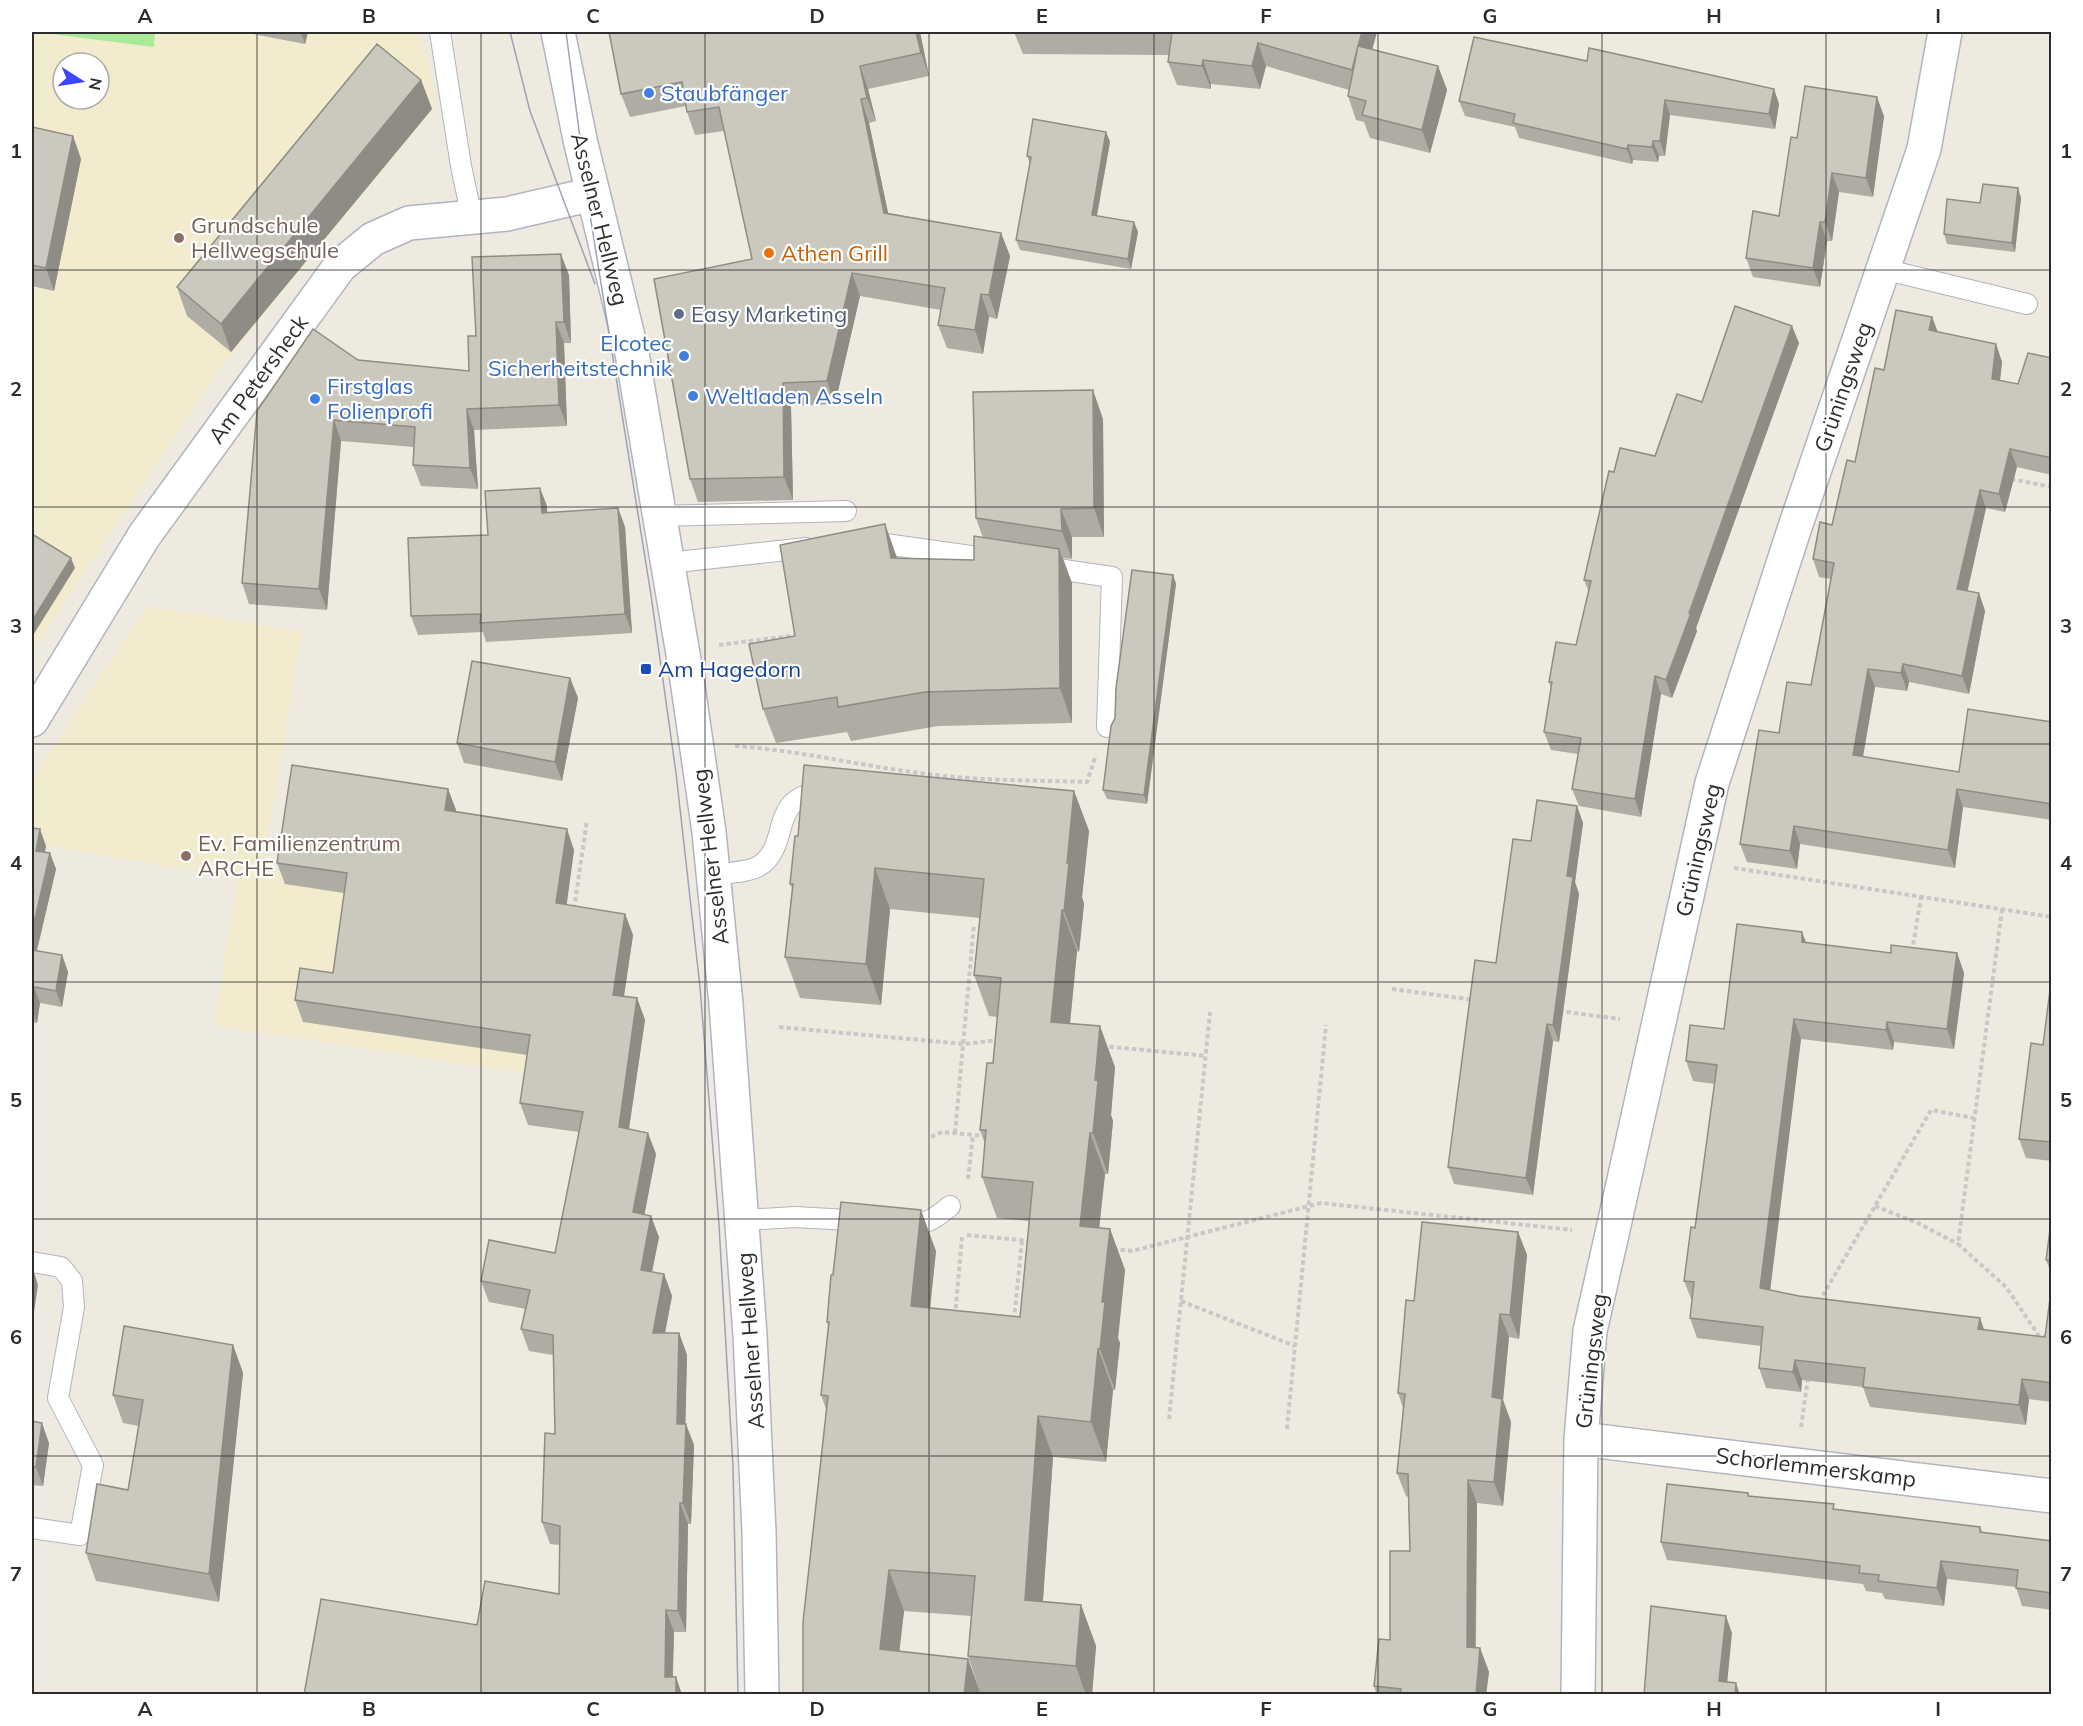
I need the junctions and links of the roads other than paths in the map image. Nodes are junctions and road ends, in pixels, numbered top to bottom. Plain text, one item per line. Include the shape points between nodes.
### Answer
1 (440, 32) edge
2 (558, 32) edge
3 (1945, 32) edge
4 (594, 194) junction
5 (472, 218) junction
6 (1883, 269) junction
7 (2027, 304) dead end
8 (846, 511) dead end
9 (659, 516) junction
10 (845, 545) edge
11 (823, 547) edge
12 (668, 563) junction
13 (32, 720) edge
14 (1107, 727) road end
15 (820, 793) edge
16 (713, 875) junction
17 (950, 1206) dead end
18 (742, 1220) junction
19 (32, 1262) edge
20 (1581, 1439) junction
21 (2052, 1496) edge
22 (32, 1528) edge
23 (762, 1695) edge
24 (1578, 1695) edge

1 - 5 lane
2 - 4 street, Asselner Hellweg
3 - 6 street, Grüningsweg via 1924,149
4 - 5 street, Am Petersheck
4 - 9 street, Asselner Hellweg via 632,353
5 - 13 street, Am Petersheck via 409,222 373,239 340,266 144,536
6 - 7 lane
6 - 20 street, Grüningsweg via 1712,783 1590,1331
8 - 9 lane
9 - 12 street, Asselner Hellweg
10 - 14 lane via 878,543 1112,577
11 - 12 lane
12 - 16 street, Asselner Hellweg
15 - 16 lane via 788,808 773,854 758,867
16 - 18 street, Asselner Hellweg
17 - 18 lane via 920,1225 795,1217
18 - 23 street, Asselner Hellweg via 757,1451
19 - 22 lane via 62,1267 72,1281 74,1307 58,1398 93,1465 80,1535
20 - 21 street, Schorlemmerskamp
20 - 24 street, Grüningsweg

